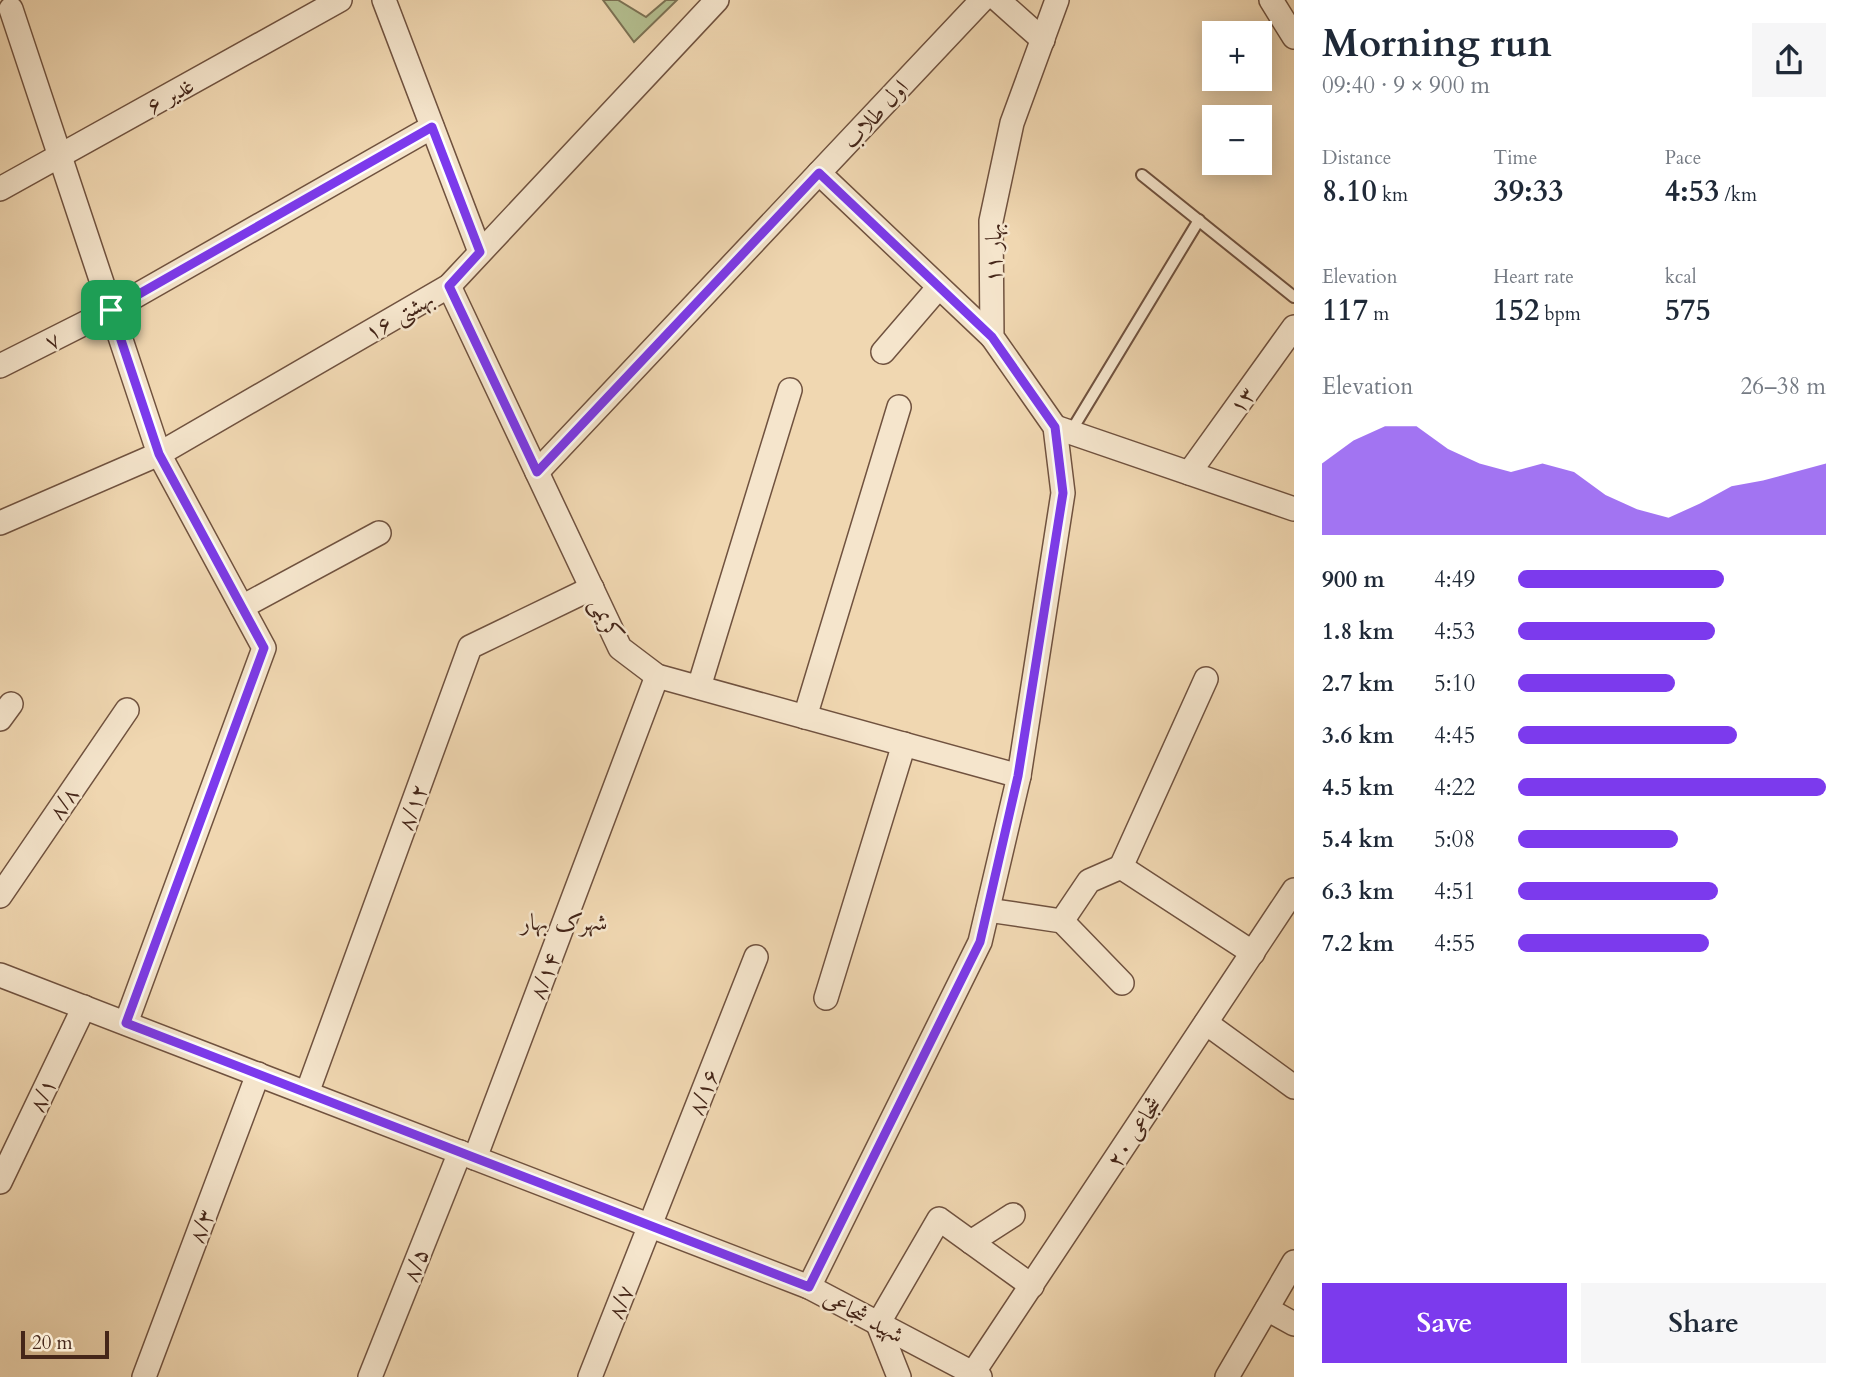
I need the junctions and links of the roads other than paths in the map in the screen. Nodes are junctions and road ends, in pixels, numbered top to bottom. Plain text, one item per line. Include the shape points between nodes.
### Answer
1 (340, 0) edge
2 (384, 0) edge
3 (717, 0) edge
4 (982, 0) edge
5 (998, 0) edge
6 (1058, 0) edge
7 (1270, 0) edge
8 (12, 9) edge
9 (1294, 37) edge
10 (1043, 40) junction
11 (432, 127) junction
12 (60, 156) junction
13 (819, 173) junction
14 (1142, 175) dead end
15 (0, 189) edge
16 (1199, 220) junction
17 (480, 252) junction
18 (449, 286) junction
19 (938, 288) junction
20 (1294, 297) edge
21 (111, 310) junction
22 (1294, 327) edge
23 (992, 337) junction
24 (883, 352) dead end
25 (0, 366) edge
26 (790, 390) dead end
27 (899, 407) dead end
28 (1063, 430) junction
29 (159, 454) junction
30 (537, 472) junction
31 (1189, 473) junction
32 (1294, 509) edge
33 (0, 523) edge
34 (379, 533) dead end
35 (592, 588) junction
36 (242, 607) junction
37 (657, 676) junction
38 (1206, 679) dead end
39 (699, 687) junction
40 (127, 710) dead end
41 (805, 717) junction
42 (904, 744) junction
43 (1018, 776) junction
44 (1121, 867) junction
45 (1293, 895) edge
46 (0, 896) edge
47 (988, 910) junction
48 (1062, 921) junction
49 (1253, 953) junction
50 (756, 957) dead end
51 (0, 975) edge
52 (1122, 984) dead end
53 (826, 998) dead end
54 (83, 1007) junction
55 (126, 1023) junction
56 (1206, 1023) junction
57 (258, 1074) junction
58 (1294, 1087) edge
59 (307, 1093) junction
60 (467, 1155) junction
61 (0, 1182) edge
62 (1013, 1215) dead end
63 (650, 1226) junction
64 (971, 1242) junction
65 (1294, 1262) edge
66 (1032, 1286) junction
67 (809, 1287) junction
68 (1267, 1309) junction
69 (878, 1324) junction
70 (1294, 1324) edge
71 (977, 1375) edge
72 (144, 1377) edge
73 (370, 1377) edge
74 (590, 1377) edge
75 (899, 1377) edge
76 (1227, 1377) edge

1 - 12 street, غدیر ۶
2 - 11 street
3 - 17 street, ۱۶ بهشتی
4 - 13 street, اول طلاب
5 - 10 street
6 - 10 street, بهار ۱۱
7 - 9 street
8 - 12 street
10 - 23 street, بهار ۱۱ via 1012,123 991,221
11 - 17 street
11 - 21 street, ۷
12 - 15 street, غدیر ۶
12 - 21 street
13 - 19 street
13 - 30 street, اول طلاب
14 - 16 lane
16 - 20 lane
16 - 28 lane
17 - 18 street, ۱۶ بهشتی
18 - 29 street, ۱۶ بهشتی
18 - 30 street, کریمی
19 - 23 street
19 - 24 street
21 - 25 street, ۷
21 - 29 street
22 - 31 street, ۱۳
23 - 28 street
26 - 39 street
27 - 41 street
28 - 31 street
28 - 43 street via 1063,493
29 - 33 street, ۱۶ بهشتی
29 - 36 street
30 - 35 street, کریمی
31 - 32 street
34 - 36 street
35 - 37 street, کریمی via 620,648
35 - 59 street, ۸/۱۲ via 470,647
36 - 55 street via 264,648
37 - 39 street, کریمی
37 - 60 street, ۸/۱۴
38 - 44 street
39 - 41 street, کریمی
40 - 46 street, ۸/۸
41 - 42 street, کریمی
42 - 43 street, کریمی
42 - 53 street
43 - 47 street
44 - 48 street via 1088,881
44 - 49 street
45 - 49 street, شجاعی ۲۰
47 - 48 street
47 - 67 street via 980,942
48 - 52 street
49 - 56 street, شجاعی ۲۰
50 - 63 street, ۸/۱۶
51 - 54 street, شهید شجاعی
54 - 55 street, شهید شجاعی
54 - 61 street, ۸/۱
55 - 57 street, شهید شجاعی
56 - 58 street
56 - 66 street, شجاعی ۲۰
57 - 59 street, شهید شجاعی
57 - 72 street, ۸/۳
59 - 60 street, شهید شجاعی
60 - 63 street, شهید شجاعی
60 - 73 street, ۸/۵
62 - 64 street
63 - 67 street, شهید شجاعی
63 - 74 street, ۸/۷
64 - 66 street
64 - 69 street via 939,1219
65 - 68 street
66 - 71 street, شجاعی ۲۰
67 - 69 street, شهید شجاعی
68 - 70 street
68 - 76 street
69 - 71 street, شهید شجاعی
69 - 75 street

